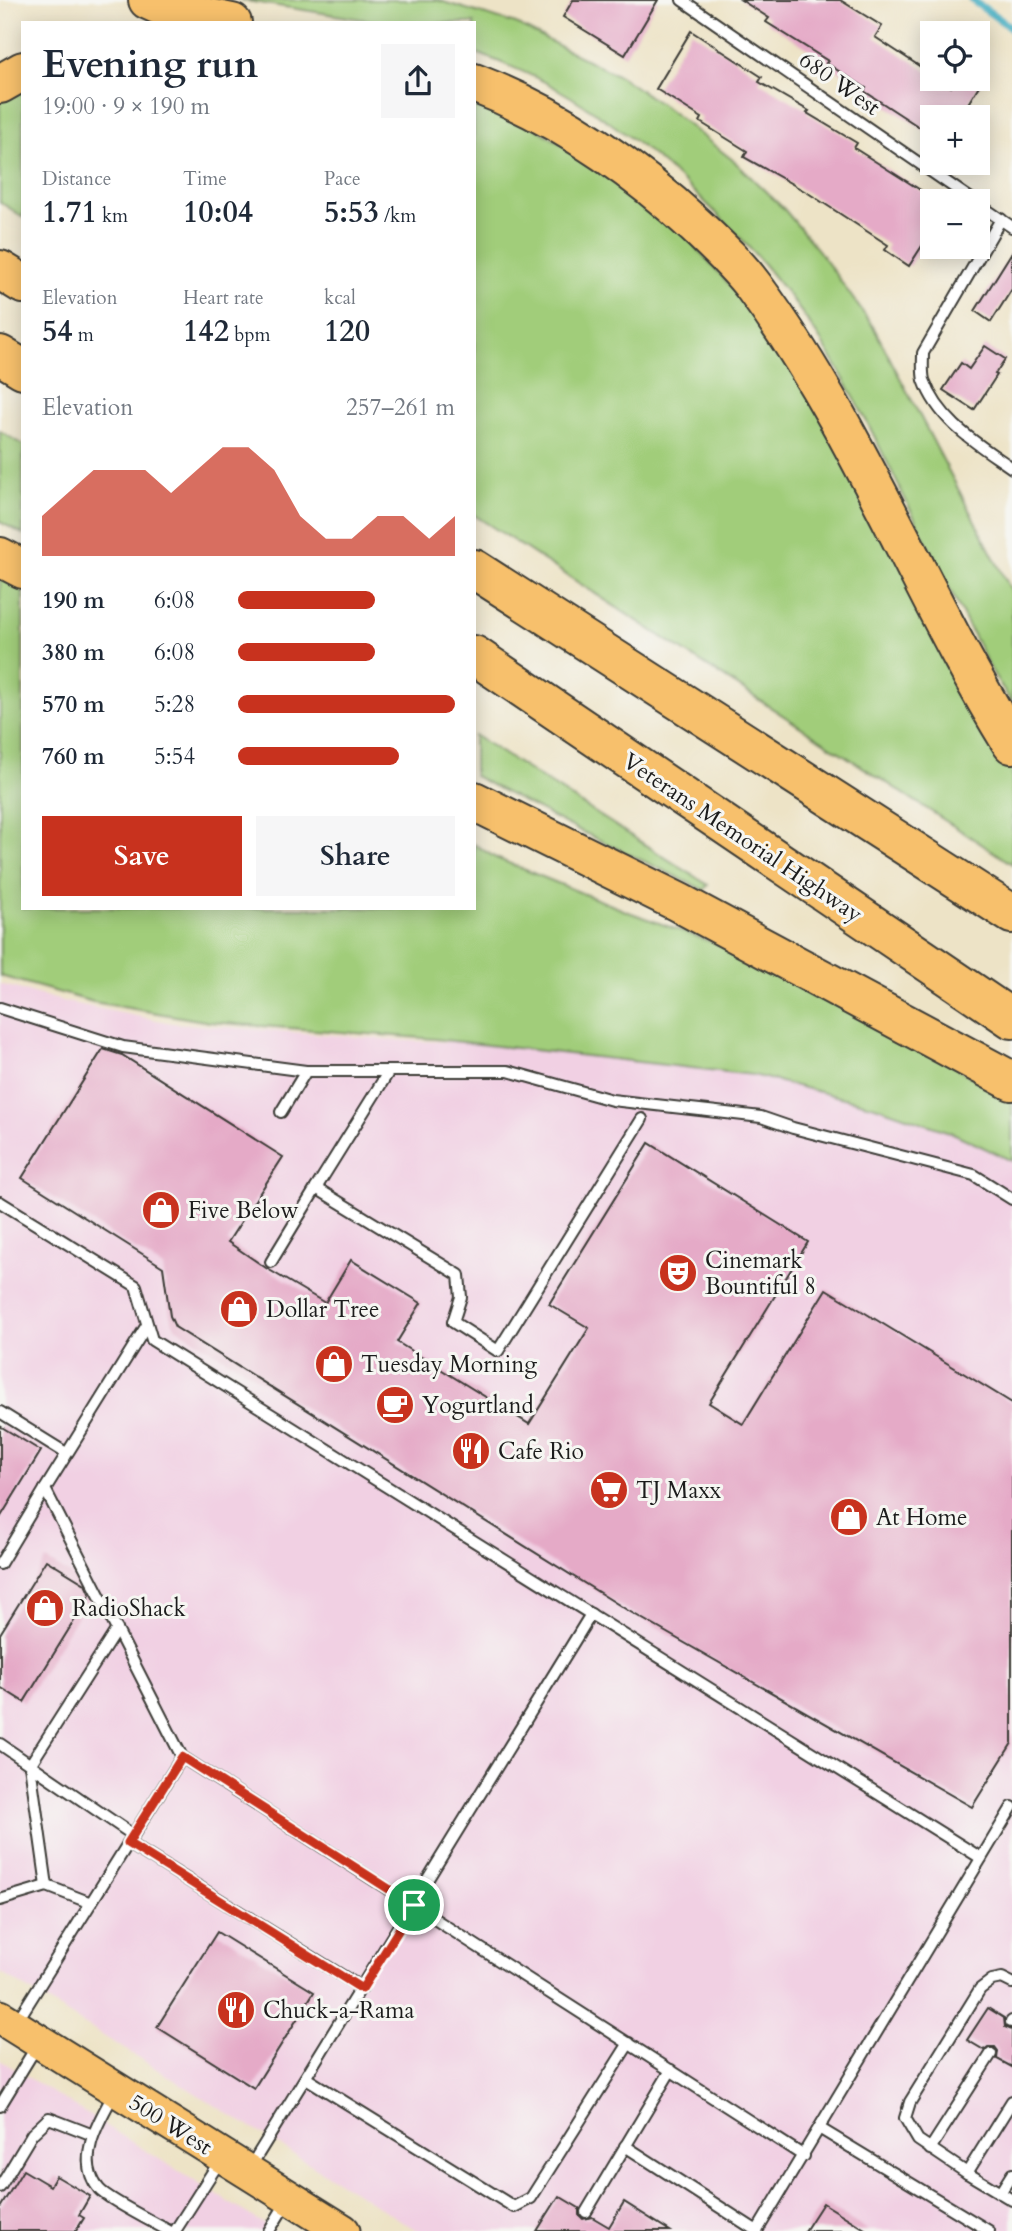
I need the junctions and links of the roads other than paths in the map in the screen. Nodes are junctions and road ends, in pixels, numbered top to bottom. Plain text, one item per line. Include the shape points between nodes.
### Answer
1 (148, 0) edge
2 (682, 0) edge
3 (222, 21) edge
4 (21, 72) edge
5 (0, 84) edge
6 (476, 84) edge
7 (956, 189) edge
8 (990, 212) edge
9 (1000, 219) junction
10 (1012, 227) edge
11 (0, 270) edge
12 (21, 283) edge
13 (0, 355) edge
14 (21, 368) edge
15 (1012, 468) edge
16 (0, 557) edge
17 (21, 568) edge
18 (476, 570) edge
19 (476, 656) edge
20 (1012, 744) edge
21 (476, 802) edge
22 (1012, 914) edge
23 (0, 1008) edge
24 (1012, 1019) edge
25 (306, 1071) junction
26 (389, 1071) junction
27 (1012, 1081) edge
28 (281, 1112) dead end
29 (642, 1119) dead end
30 (316, 1188) junction
31 (1012, 1199) edge
32 (0, 1202) edge
33 (271, 1262) dead end
34 (147, 1325) junction
35 (0, 1412) edge
36 (66, 1453) junction
37 (45, 1489) junction
38 (0, 1564) edge
39 (591, 1614) junction
40 (117, 1629) junction
41 (0, 1744) edge
42 (182, 1757) junction
43 (30, 1765) junction
44 (1012, 1807) edge
45 (131, 1839) junction
46 (981, 1858) junction
47 (47, 1886) junction
48 (0, 1900) edge
49 (91, 1903) junction
50 (414, 1905) junction
51 (1012, 1983) edge
52 (362, 1989) junction
53 (18, 2028) edge
54 (629, 2043) junction
55 (990, 2054) dead end
56 (671, 2070) junction
57 (306, 2078) junction
58 (116, 2090) junction
59 (1012, 2101) edge
60 (0, 2105) edge
61 (819, 2128) junction
62 (93, 2135) junction
63 (625, 2146) junction
64 (930, 2149) junction
65 (804, 2156) junction
66 (235, 2164) junction
67 (967, 2173) junction
68 (1012, 2174) edge
69 (0, 2187) edge
70 (1000, 2193) junction
71 (289, 2197) junction
72 (1012, 2200) edge
73 (586, 2212) dead end
74 (982, 2229) edge
75 (169, 2231) edge
76 (175, 2231) edge
77 (268, 2231) edge
78 (343, 2231) edge
79 (757, 2231) edge

1 - 3 highway via 170,10
2 - 7 lane, 680 West
4 - 5 highway
6 - 20 highway via 530,108 624,166 698,228 753,285 825,394
8 - 9 lane, 680 West
9 - 10 lane, 680 West
9 - 15 lane via 923,353 923,378 936,405 960,432
11 - 12 highway
13 - 14 highway
16 - 17 highway
18 - 22 highway
19 - 24 highway, Veterans Memorial Highway
21 - 27 highway via 678,902
23 - 25 lane via 123,1047
25 - 26 lane
25 - 28 lane
26 - 30 lane
26 - 31 lane via 508,1071 612,1100 761,1116 974,1175
29 - 30 lane via 498,1351 453,1322 461,1297 458,1275
30 - 33 lane
32 - 34 lane via 136,1286
34 - 36 lane
34 - 39 lane via 152,1340
35 - 36 lane
36 - 37 lane
37 - 38 lane
37 - 40 lane
39 - 46 lane
39 - 50 lane
40 - 42 lane
40 - 43 lane
41 - 43 lane
42 - 45 lane
42 - 50 lane
43 - 45 lane
43 - 47 lane
44 - 46 lane
45 - 49 lane
45 - 52 lane
46 - 61 lane
47 - 48 lane
47 - 49 lane
49 - 53 lane
50 - 52 lane
50 - 54 lane
51 - 64 lane via 1002,1978 980,1989 910,2102 905,2118 918,2140
52 - 57 lane
53 - 58 main road, 500 West
53 - 60 lane
54 - 56 lane
54 - 57 lane via 531,2199 514,2207
55 - 64 lane
56 - 63 lane
56 - 65 lane
57 - 66 lane
58 - 62 lane
58 - 66 main road, 500 West
59 - 67 lane
61 - 65 lane
61 - 74 lane
62 - 69 lane via 49,2118 32,2134
62 - 75 lane via 89,2171 99,2190
63 - 73 lane
63 - 79 lane
64 - 67 lane
65 - 79 lane
66 - 71 main road, 500 West
66 - 76 lane
67 - 70 lane
68 - 70 lane
70 - 72 lane
71 - 77 lane
71 - 78 main road, 500 West

